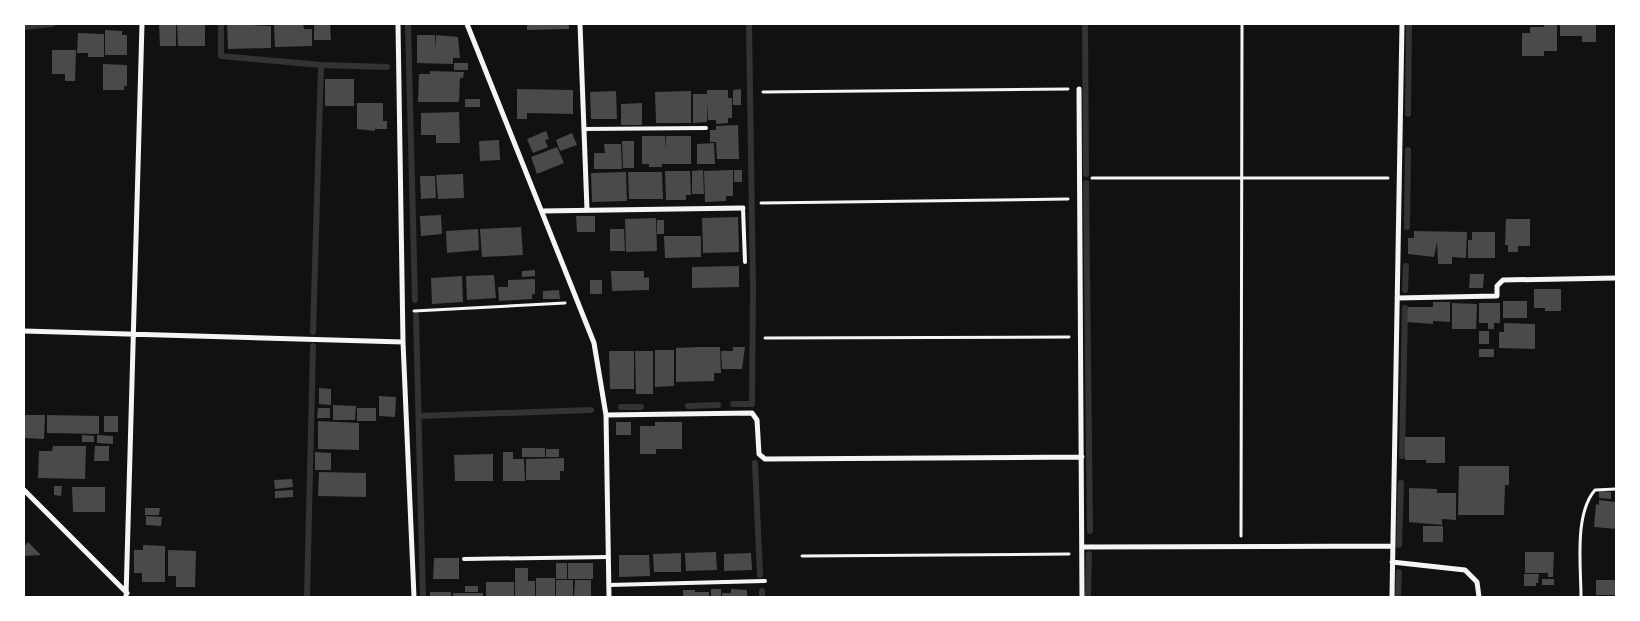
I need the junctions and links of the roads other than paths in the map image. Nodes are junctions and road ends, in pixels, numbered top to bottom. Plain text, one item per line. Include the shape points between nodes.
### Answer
1 (142, 24) edge
2 (398, 24) edge
3 (467, 24) edge
4 (580, 24) edge
5 (1402, 24) edge
6 (1079, 89) road end
7 (706, 128) dead end
8 (584, 129) junction
9 (743, 208) joint
10 (587, 210) junction
11 (542, 211) junction
12 (744, 262) dead end
13 (1616, 278) edge
14 (1397, 298) junction
15 (24, 331) edge
16 (132, 334) junction
17 (404, 342) junction
18 (606, 415) junction
19 (1082, 456) junction
20 (24, 490) edge
21 (1393, 546) junction
22 (1083, 547) junction
23 (608, 557) junction
24 (464, 559) dead end
25 (1392, 562) junction
26 (766, 581) dead end
27 (609, 585) junction
28 (127, 595) edge
29 (414, 597) edge
30 (609, 597) edge
31 (1082, 597) edge
32 (1392, 597) edge
33 (1479, 597) edge

1 - 16 street
2 - 17 street
3 - 11 street
4 - 8 street
5 - 14 street
6 - 19 street
7 - 8 lane
8 - 10 street
9 - 10 street
9 - 12 lane
10 - 11 street
11 - 18 street via 594,343
13 - 14 street via 1503,280 1497,286 1497,296
14 - 21 street
15 - 16 street
16 - 17 street
16 - 28 street
17 - 29 street
18 - 19 street via 752,413 757,420 759,454 766,459
18 - 23 street
19 - 22 street
20 - 28 street
21 - 22 street
21 - 25 street
22 - 31 street
23 - 24 lane
23 - 27 street
25 - 32 street
25 - 33 street via 1465,570 1478,582
26 - 27 lane
27 - 30 street

